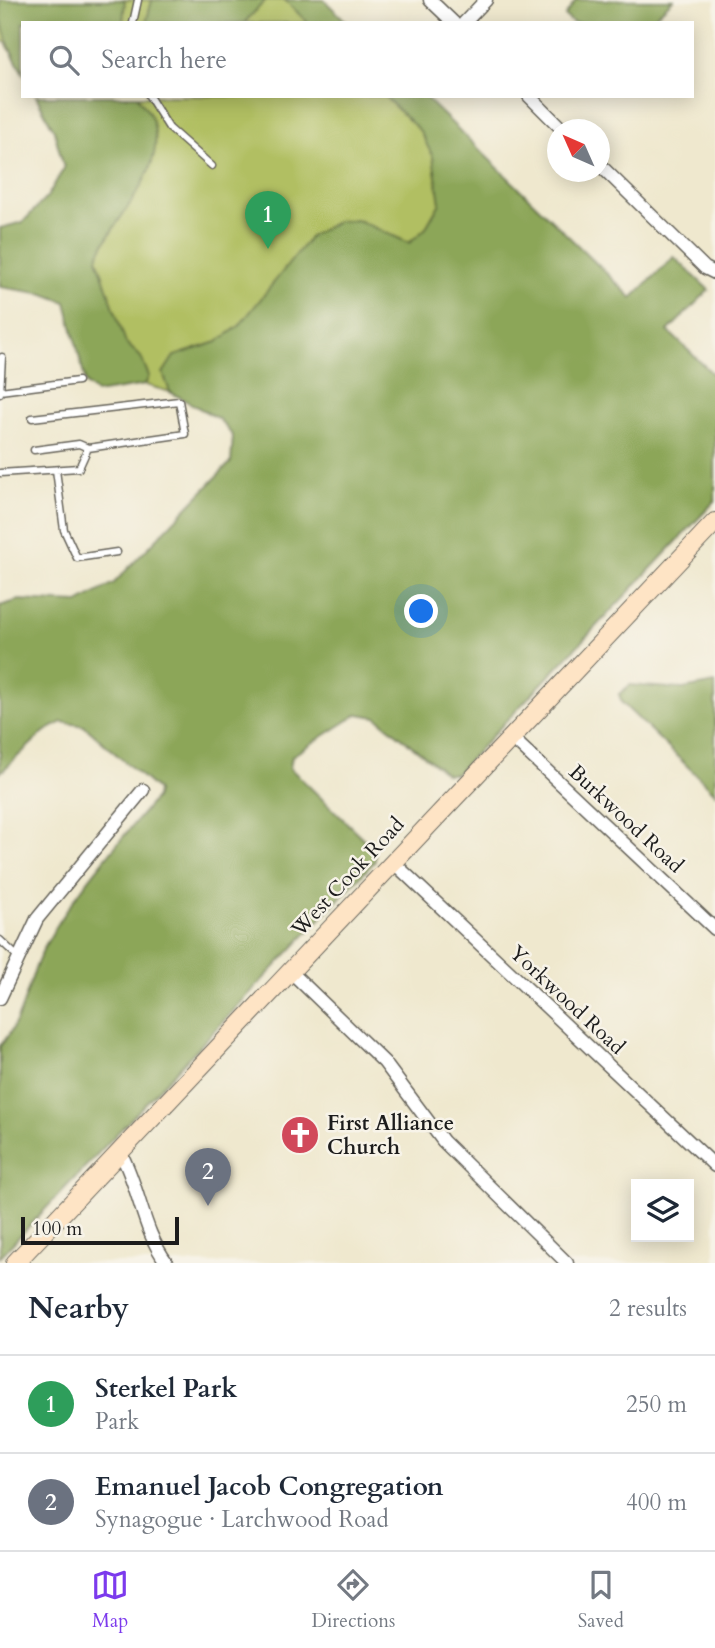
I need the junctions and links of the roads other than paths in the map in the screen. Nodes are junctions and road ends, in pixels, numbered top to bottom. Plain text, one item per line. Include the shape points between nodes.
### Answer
1 (138, 0) edge
2 (430, 0) edge
3 (486, 0) edge
4 (134, 21) edge
5 (452, 21) edge
6 (466, 21) edge
7 (150, 98) edge
8 (531, 98) edge
9 (552, 119) edge
10 (212, 166) dead end
11 (610, 175) edge
12 (715, 273) edge
13 (2, 356) dead end
14 (78, 382) dead end
15 (0, 393) edge
16 (33, 418) dead end
17 (88, 448) junction
18 (34, 450) dead end
19 (56, 470) junction
20 (0, 473) edge
21 (715, 522) edge
22 (117, 552) dead end
23 (511, 737) junction
24 (143, 790) dead end
25 (393, 862) junction
26 (715, 929) edge
27 (0, 940) edge
28 (18, 957) junction
29 (290, 971) junction
30 (0, 998) edge
31 (120, 1152) junction
32 (715, 1166) edge
33 (15, 1263) edge
34 (167, 1263) edge
35 (567, 1263) edge

1 - 4 lane
2 - 5 street
3 - 6 street
7 - 10 lane via 169,128
8 - 9 street
11 - 12 street
13 - 15 lane
14 - 15 lane
16 - 17 lane via 178,401 185,434
17 - 18 lane via 79,444
17 - 19 lane via 79,468
19 - 20 lane
19 - 22 lane via 64,530 78,558
21 - 23 main road, West Cook Road
23 - 25 main road, West Cook Road
23 - 26 street, Burkwood Road
24 - 28 street via 37,919
25 - 29 main road, West Cook Road
25 - 32 street, Yorkwood Road
27 - 28 lane
28 - 30 street
29 - 31 main road, West Cook Road
29 - 35 street via 378,1056 443,1141
31 - 33 main road, West Cook Road
31 - 34 street via 134,1179 148,1229

